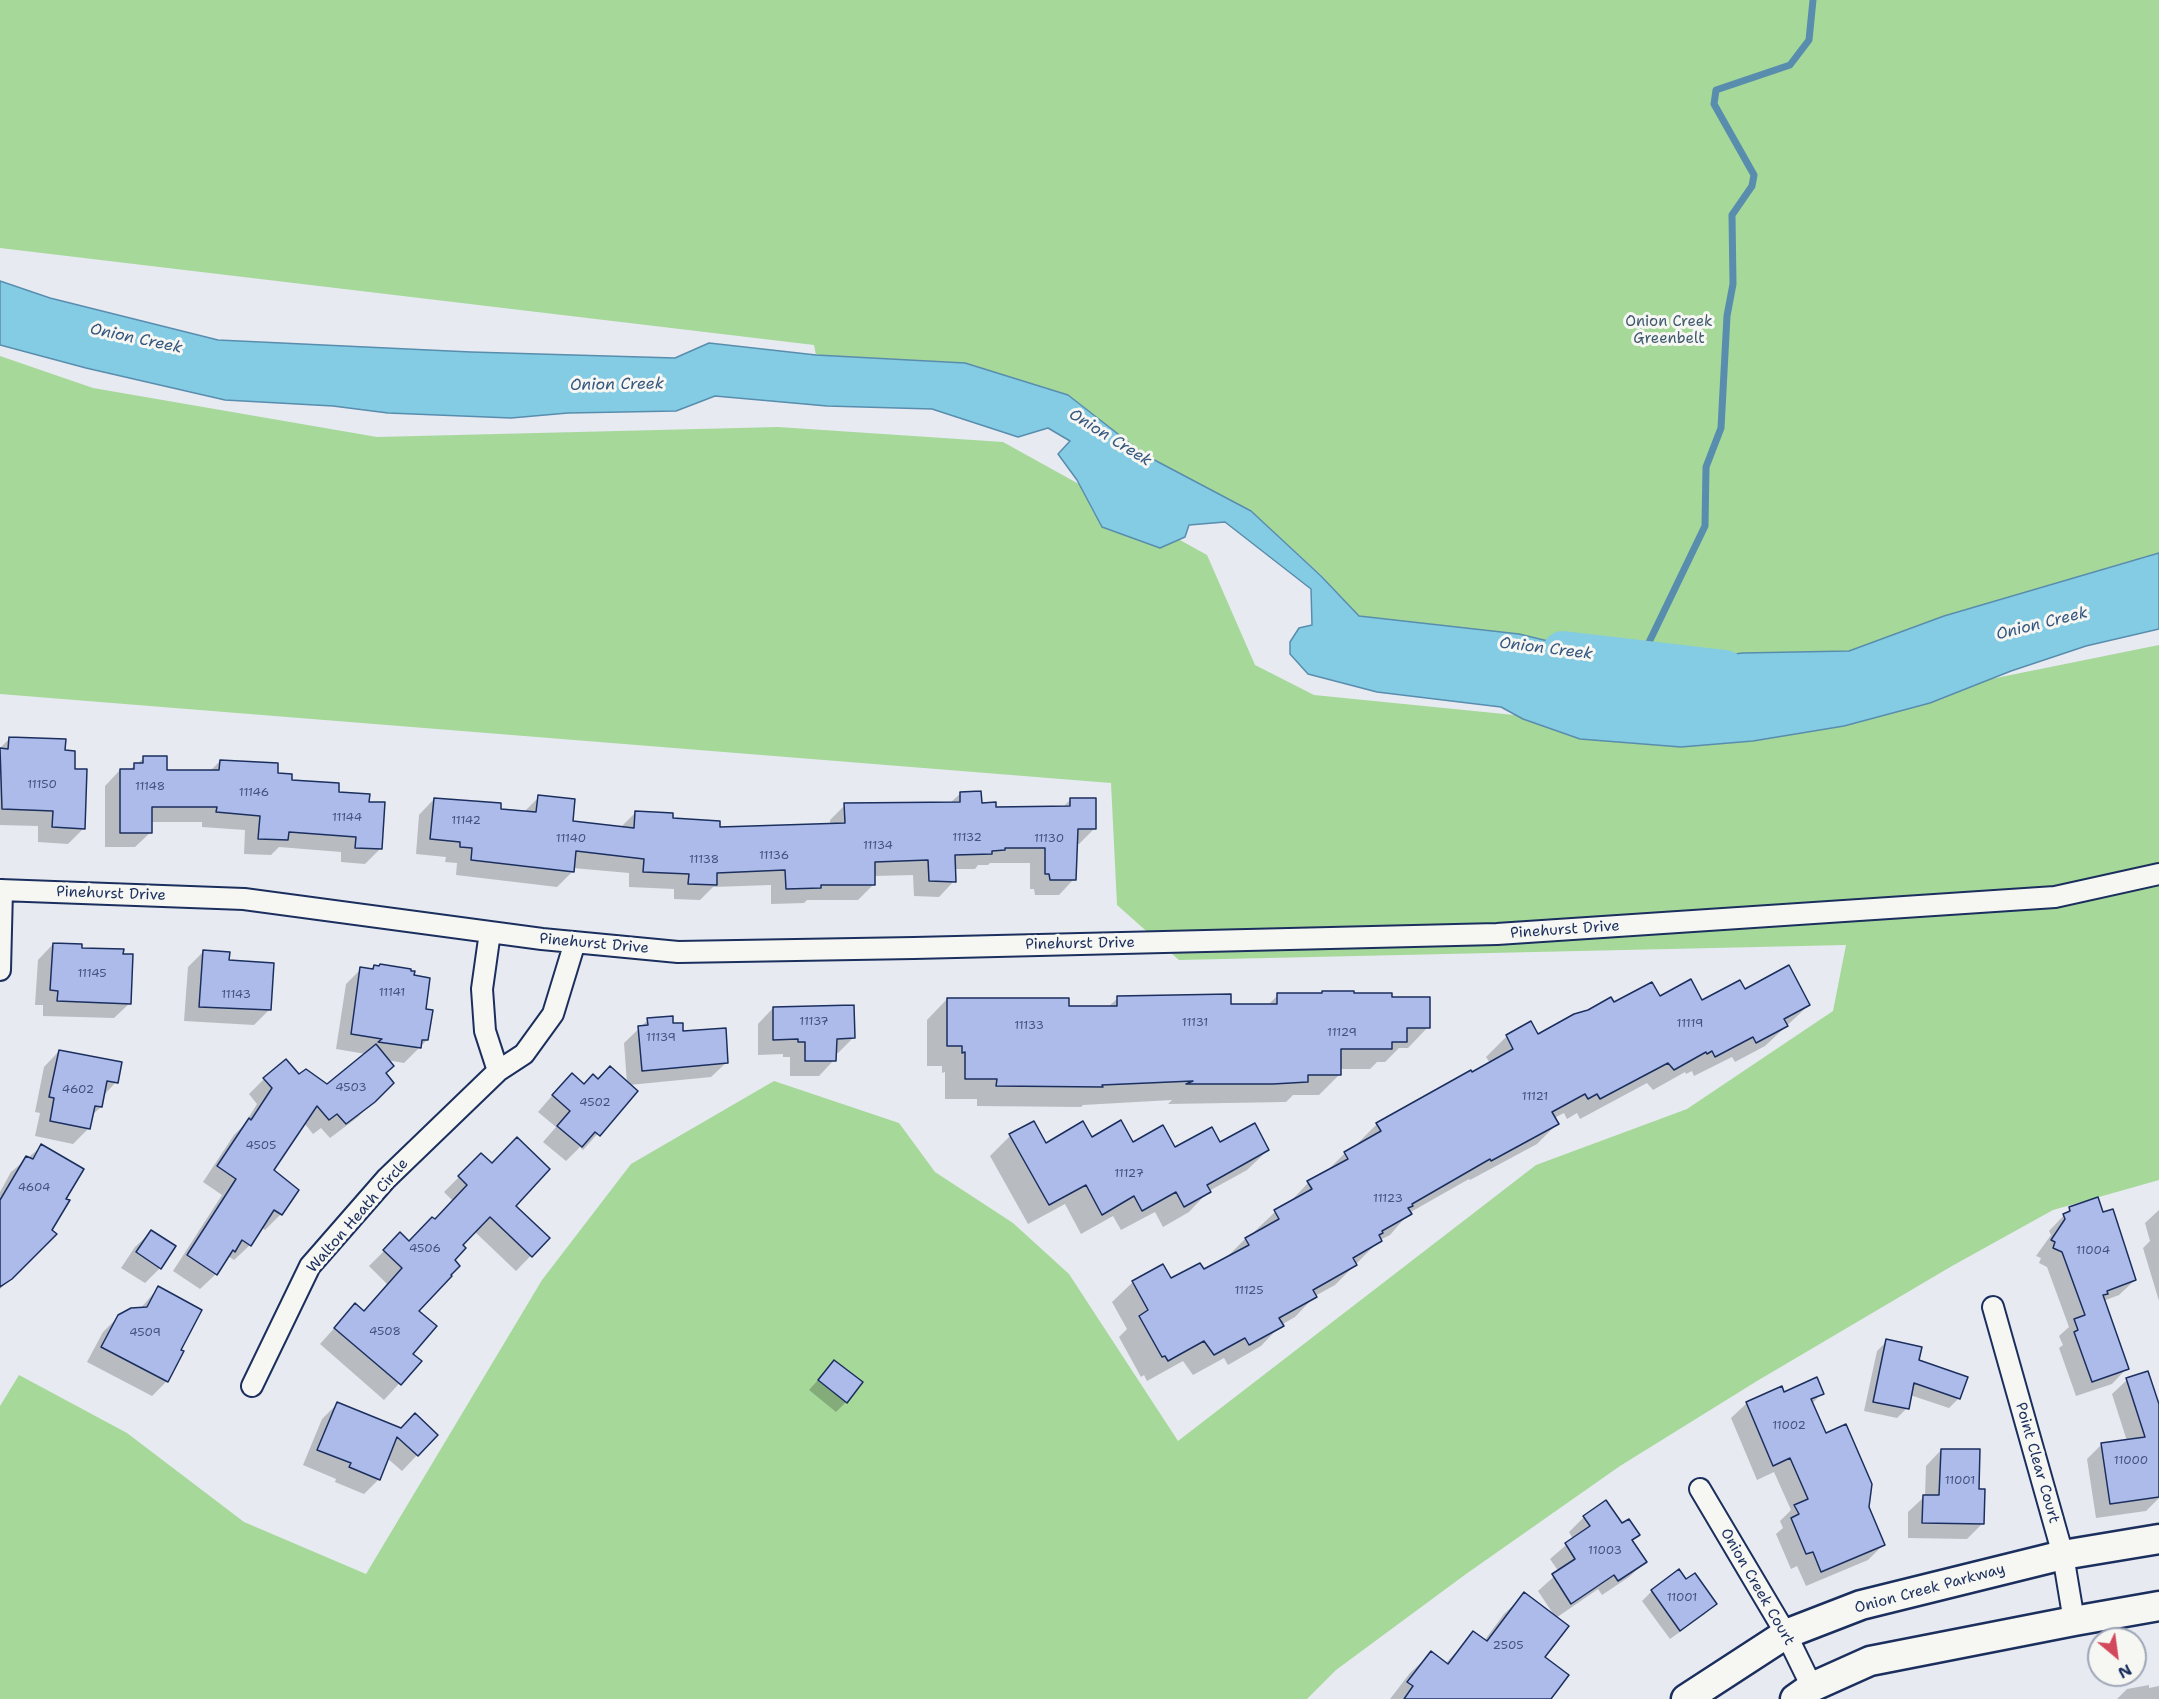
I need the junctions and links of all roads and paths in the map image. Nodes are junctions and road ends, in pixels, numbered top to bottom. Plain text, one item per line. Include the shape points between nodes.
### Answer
1 (2159, 874) edge
2 (1, 890) edge
3 (490, 932) junction
4 (575, 942) junction
5 (0, 970) edge
6 (498, 1071) junction
7 (1993, 1306) dead end
8 (252, 1386) dead end
9 (1700, 1489) dead end
10 (2159, 1539) edge
11 (2063, 1555) junction
12 (2159, 1606) edge
13 (2074, 1621) junction
14 (1786, 1634) junction
15 (1804, 1693) edge
16 (1686, 1699) edge

1 - 4 street, Pinehurst Drive via 2055,897 1497,934 678,952
2 - 3 street, Pinehurst Drive via 244,899
2 - 5 street
3 - 4 street, Pinehurst Drive
3 - 6 street via 482,989 485,1031
4 - 6 street, Walton Heath Circle via 553,1014 524,1054
6 - 8 street, Walton Heath Circle via 386,1179 310,1266
7 - 11 street, Point Clear Court
9 - 14 street, Onion Creek Court
10 - 11 street, Onion Creek Parkway
11 - 13 street, Point Clear Court
11 - 14 street, Onion Creek Parkway via 1861,1605
12 - 13 street
13 - 15 street via 1870,1661
14 - 15 street, Onion Creek Court
14 - 16 street, Onion Creek Parkway

